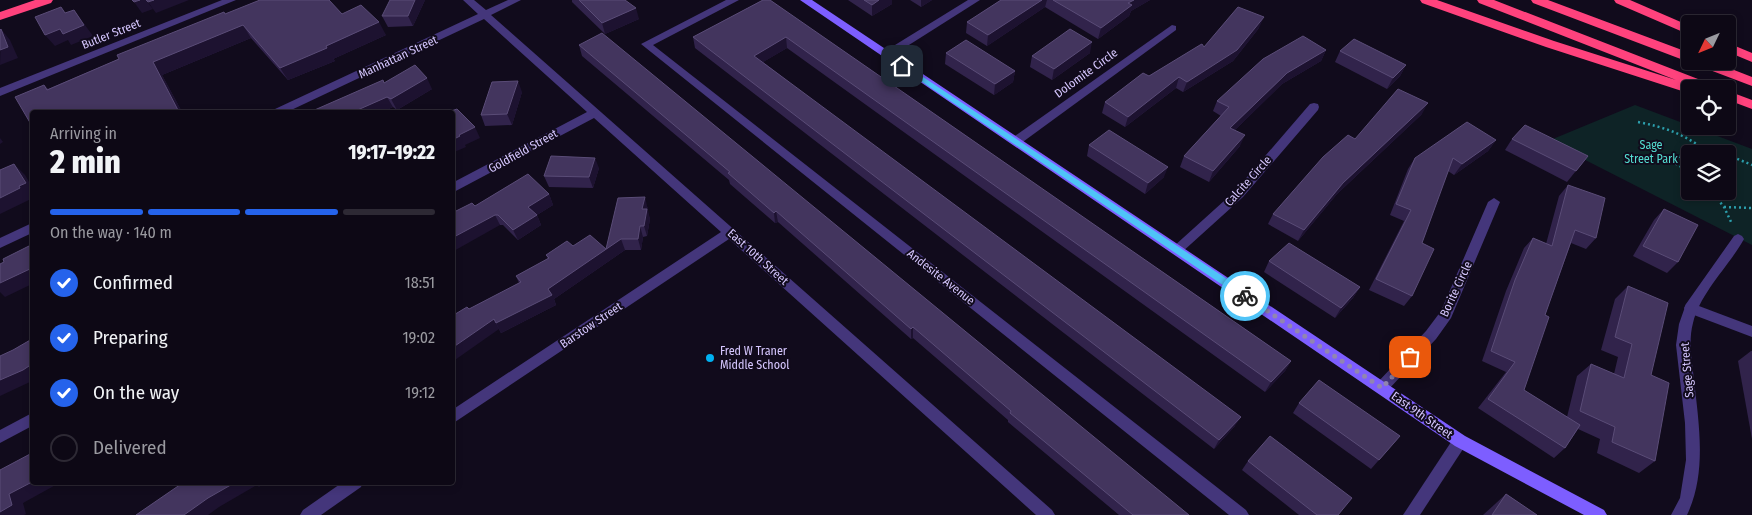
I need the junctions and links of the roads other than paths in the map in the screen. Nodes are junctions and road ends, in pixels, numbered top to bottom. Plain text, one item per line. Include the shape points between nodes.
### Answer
1 (23, 0) edge
2 (47, 0) edge
3 (231, 0) edge
4 (468, 0) edge
5 (516, 0) edge
6 (734, 0) edge
7 (805, 0) edge
8 (975, 0) edge
9 (1426, 0) edge
10 (1483, 0) edge
11 (1537, 0) edge
12 (1620, 0) edge
13 (0, 8) edge
14 (0, 16) edge
15 (486, 16) junction
16 (1681, 27) edge
17 (1172, 28) dead end
18 (1736, 51) edge
19 (886, 55) junction
20 (1681, 55) edge
21 (1752, 58) edge
22 (1721, 70) edge
23 (1688, 80) edge
24 (1752, 82) edge
25 (1681, 86) edge
26 (0, 92) edge
27 (1736, 99) edge
28 (1736, 102) edge
29 (1752, 106) edge
30 (1314, 107) dead end
31 (283, 110) edge
32 (594, 112) junction
33 (1016, 141) junction
34 (455, 188) edge
35 (1494, 202) dead end
36 (30, 229) edge
37 (730, 232) junction
38 (1738, 239) road end
39 (0, 243) edge
40 (1177, 250) junction
41 (1691, 308) junction
42 (1752, 332) edge
43 (1382, 388) junction
44 (455, 416) edge
45 (30, 420) edge
46 (0, 437) edge
47 (1460, 442) junction
48 (352, 485) edge
49 (308, 515) edge
50 (1047, 515) edge
51 (1241, 515) edge
52 (1411, 515) edge
53 (1600, 515) edge
54 (1680, 515) edge

1 - 13 highway
2 - 14 highway
3 - 26 street, Butler Street
4 - 15 street, East 10th Street
5 - 15 street, Manhattan Street
6 - 51 street, Andesite Avenue via 646,44
7 - 19 street, East 9th Street
8 - 19 street
9 - 25 highway via 1559,48
10 - 23 highway
11 - 20 highway
12 - 16 highway
15 - 31 street, Manhattan Street
15 - 32 street, East 10th Street
17 - 33 street, Dolomite Circle
18 - 21 highway
19 - 33 street, East 9th Street
22 - 24 highway
27 - 29 highway
28 - 29 highway
30 - 40 street, Calcite Circle via 1239,194
32 - 34 street, Goldfield Street
32 - 37 street, East 10th Street
33 - 40 street, East 9th Street
35 - 43 street, Borite Circle via 1446,314
36 - 39 street
37 - 44 street, Barstow Street
37 - 50 street, East 10th Street
38 - 41 street, Sage Street
40 - 43 street, East 9th Street
41 - 42 street
41 - 54 street, Sage Street via 1682,345 1692,423 1693,460
43 - 47 street, East 9th Street
45 - 46 street
47 - 52 street
47 - 53 street, East 9th Street
48 - 49 street

